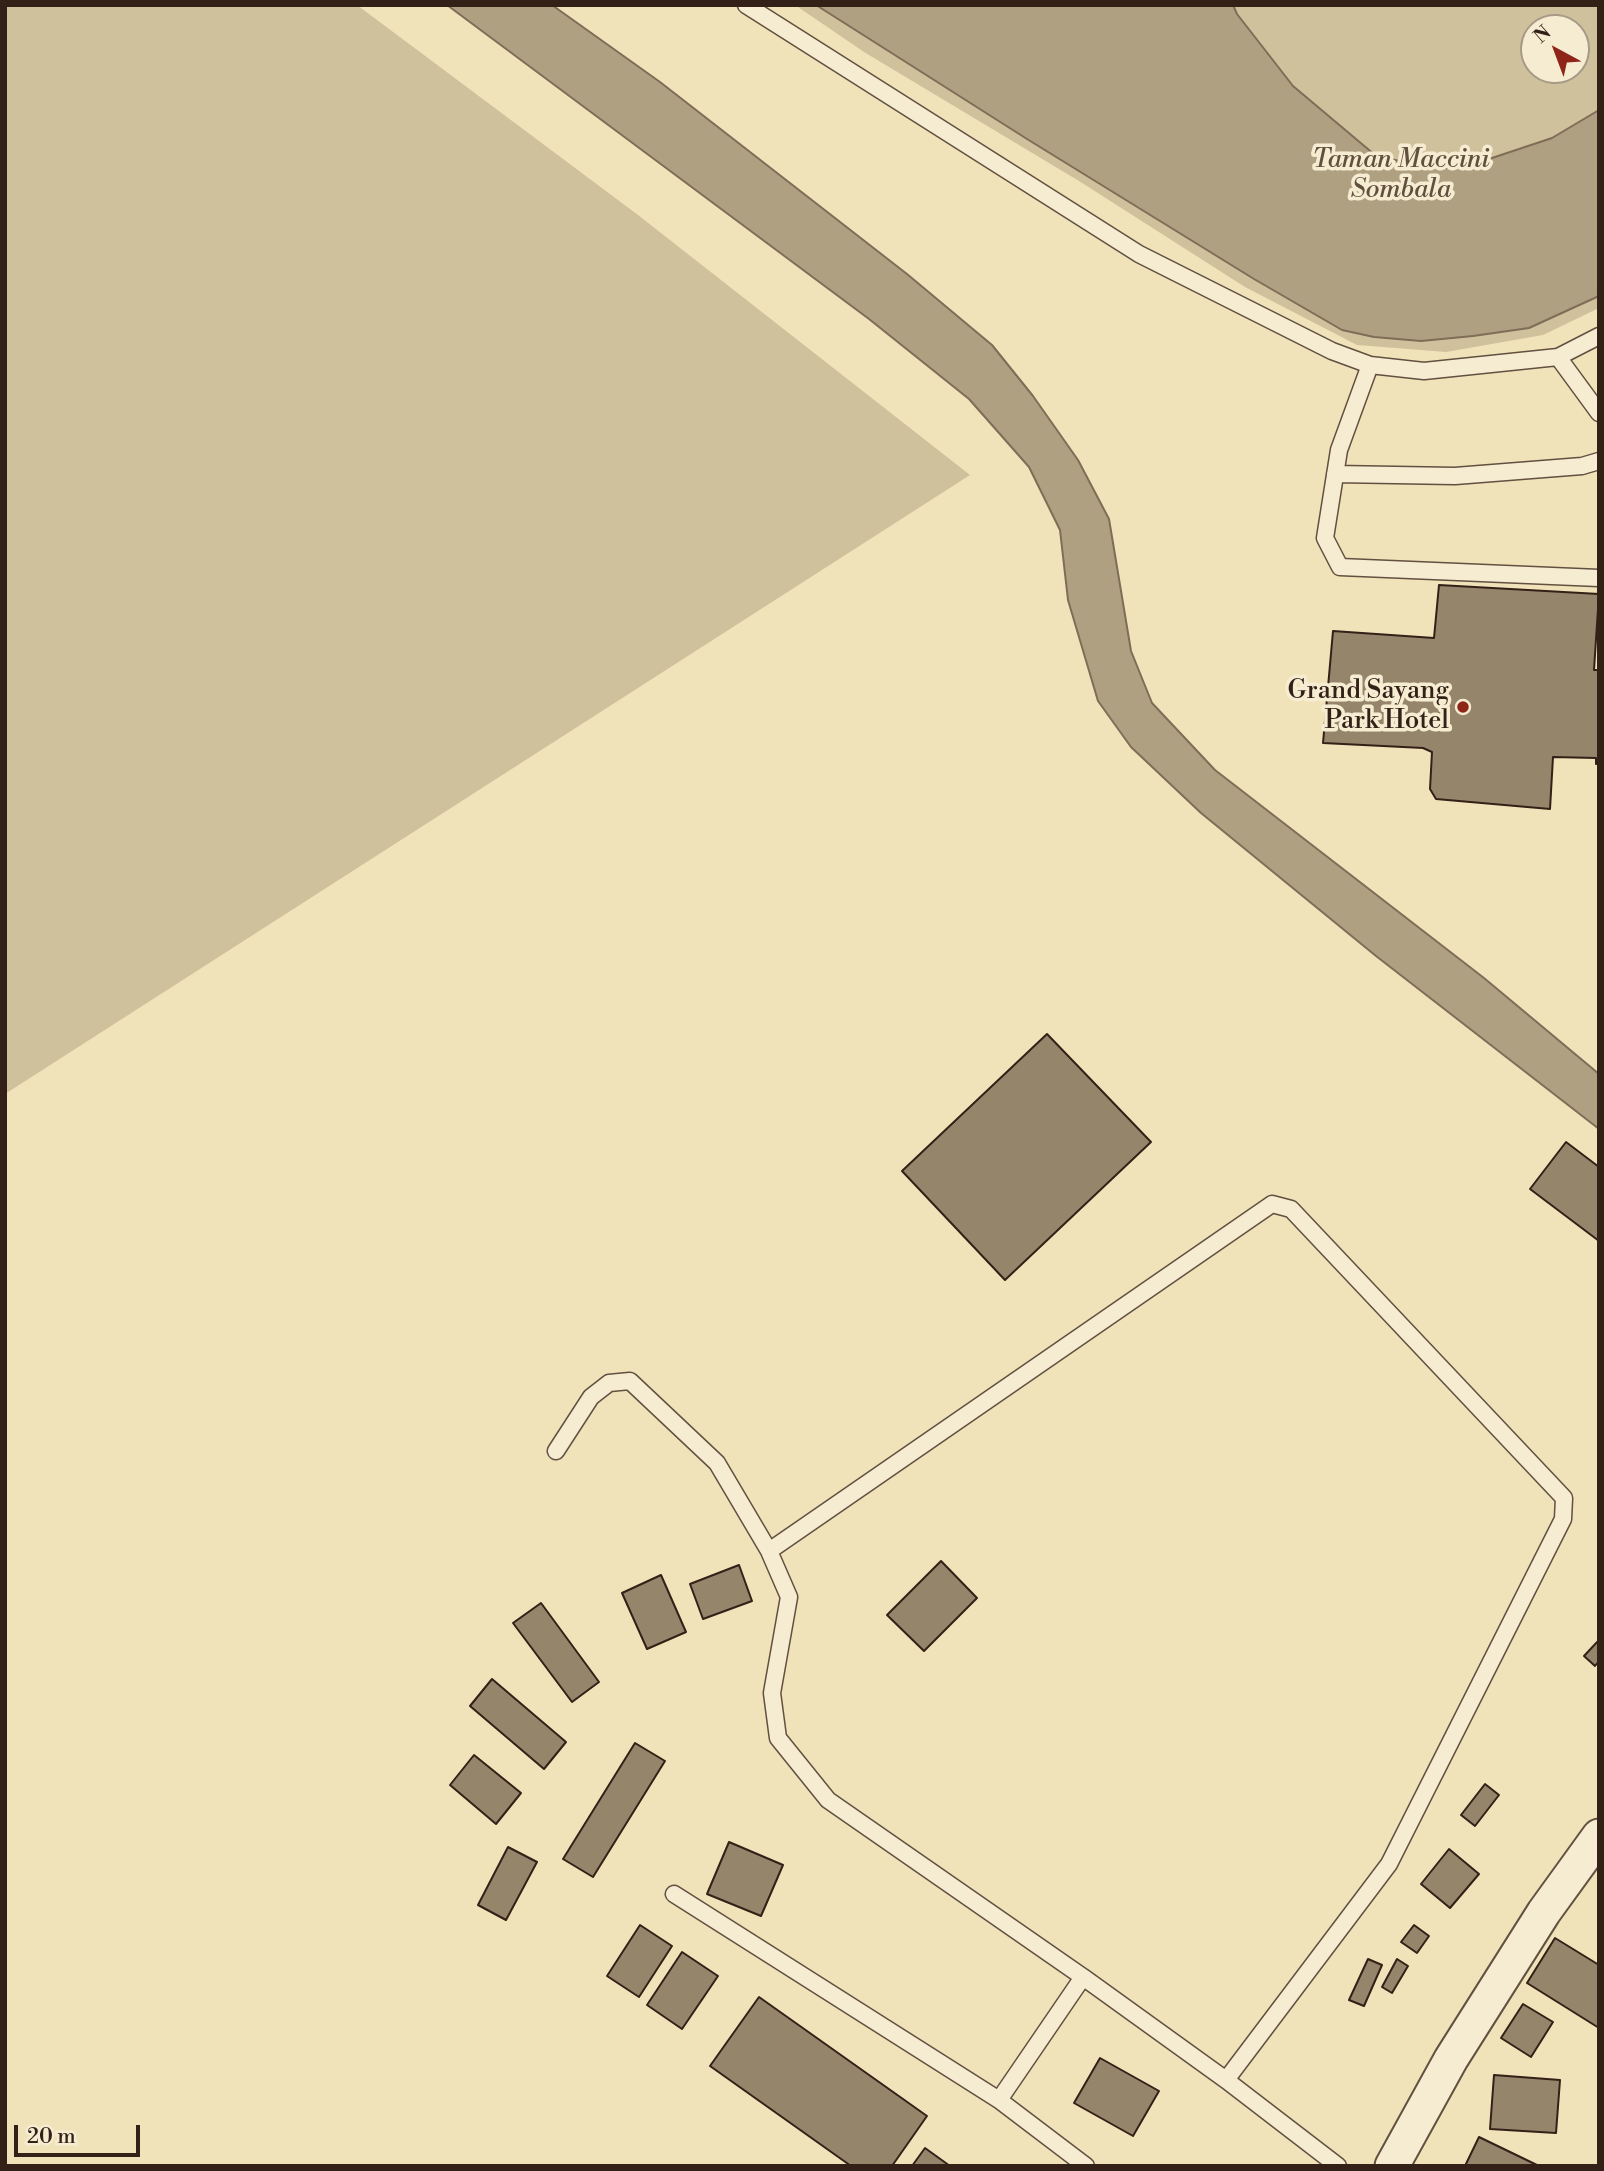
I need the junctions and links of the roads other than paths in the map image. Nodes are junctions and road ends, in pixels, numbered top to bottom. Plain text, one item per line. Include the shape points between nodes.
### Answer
1 (746, 5) edge
2 (1599, 336) edge
3 (1558, 357) junction
4 (1370, 365) junction
5 (1599, 413) edge
6 (1599, 461) edge
7 (1335, 474) junction
8 (1599, 578) edge
9 (556, 1451) dead end
10 (769, 1551) junction
11 (1599, 1836) edge
12 (674, 1894) dead end
13 (1083, 1977) junction
14 (1226, 2080) junction
15 (999, 2100) junction
16 (1086, 2166) edge
17 (1338, 2166) edge
18 (1392, 2166) edge

1 - 4 lane via 1139,254 1332,351
2 - 3 lane
3 - 4 lane via 1424,372
3 - 5 lane
4 - 7 lane via 1339,450
6 - 7 lane via 1455,476
7 - 8 lane via 1325,538 1340,567
9 - 10 lane via 590,1397 609,1383 631,1381 717,1463
10 - 13 lane via 789,1597 772,1693 778,1738 828,1800
10 - 14 lane via 1272,1205 1291,1209 1564,1498 1563,1519 1389,1864
11 - 18 street via 1544,1912 1451,2059
12 - 15 lane
13 - 14 lane
13 - 15 lane
14 - 17 lane
15 - 16 lane

